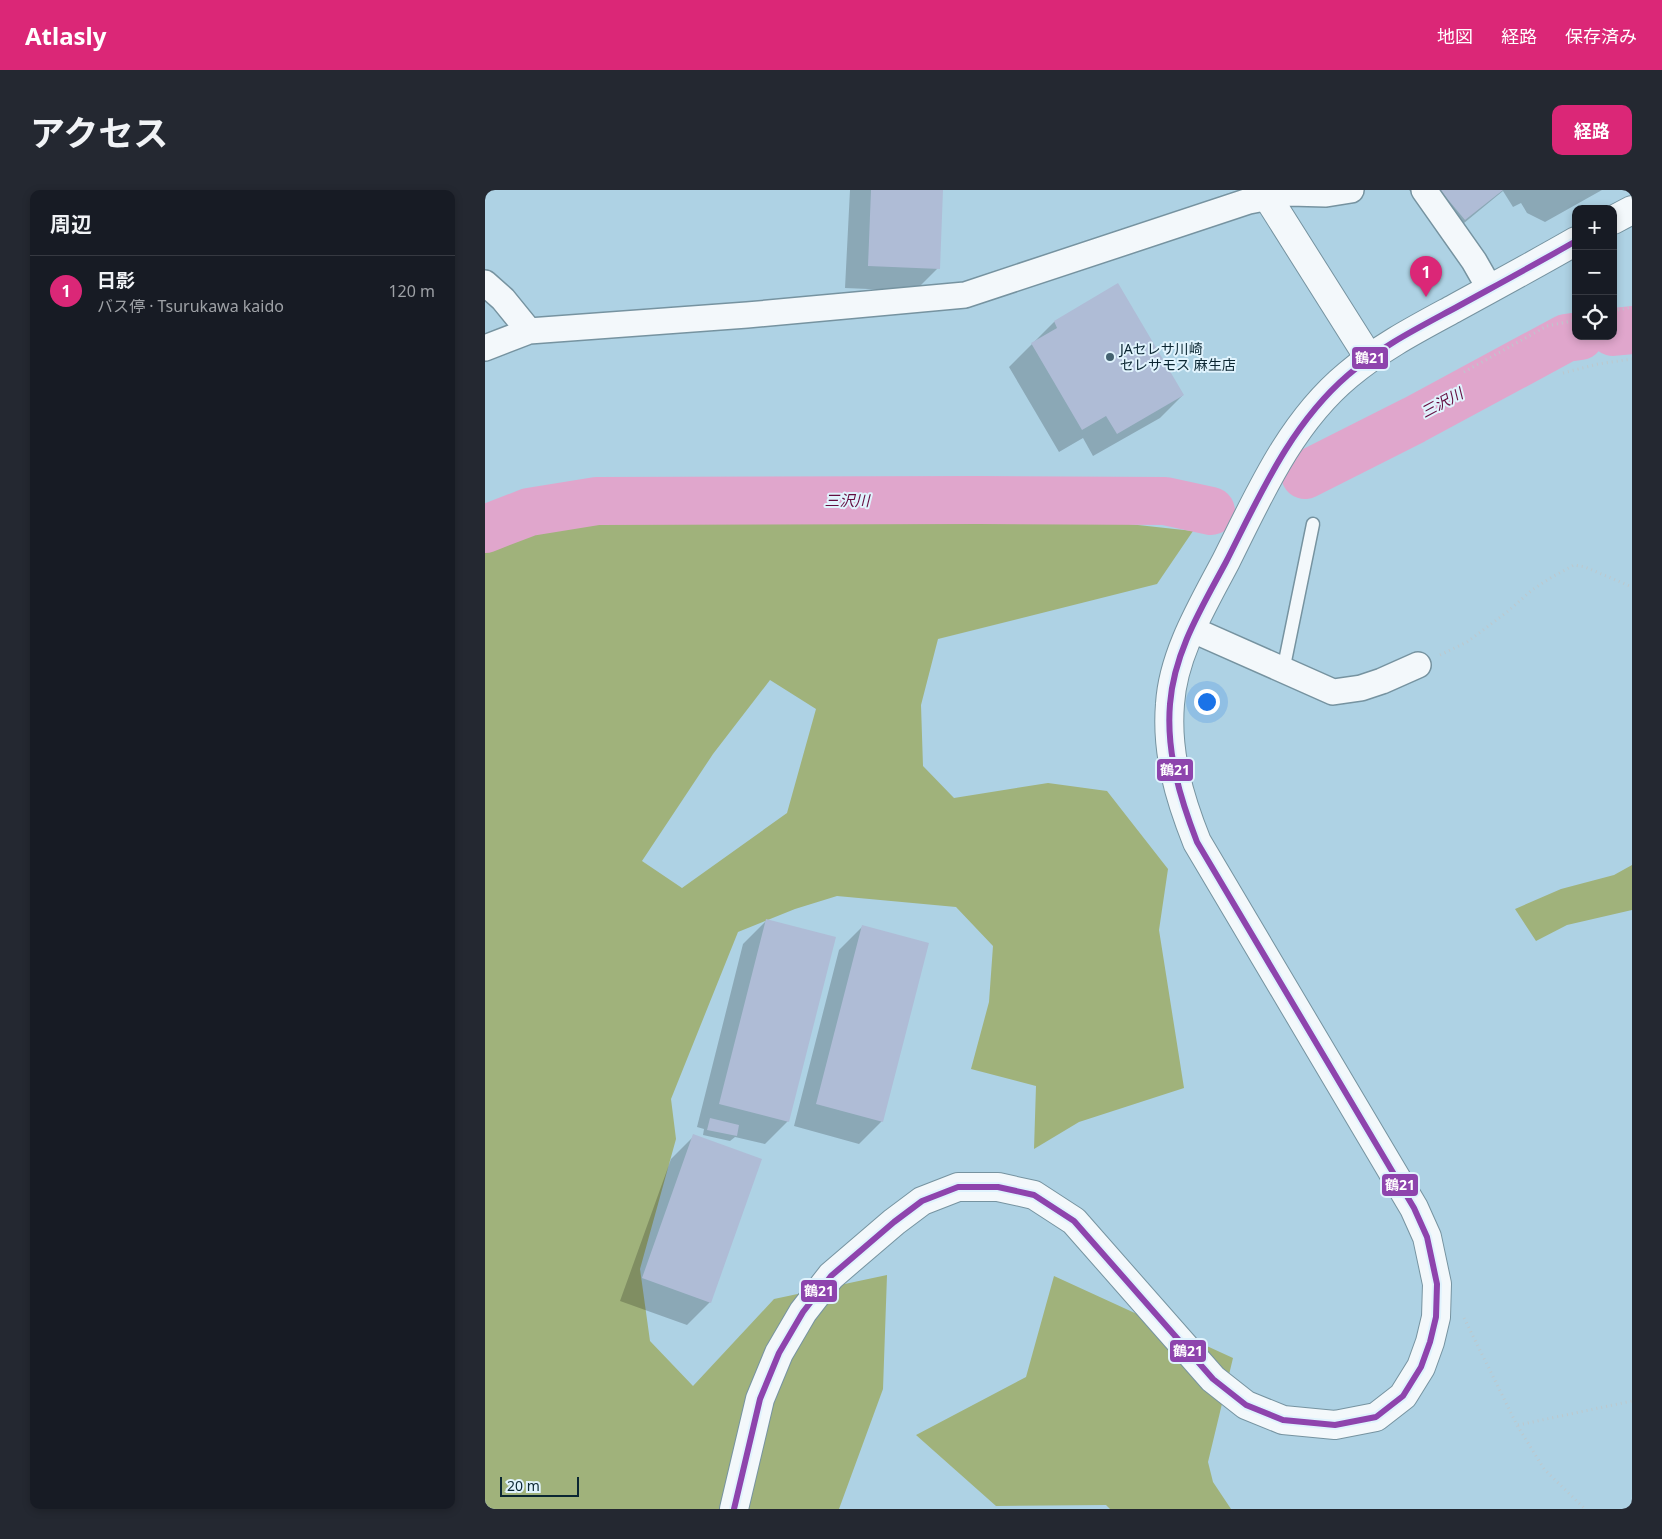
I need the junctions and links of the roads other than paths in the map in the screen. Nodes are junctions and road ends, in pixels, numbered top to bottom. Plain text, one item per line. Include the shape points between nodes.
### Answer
1 (1351, 190) edge
2 (1424, 190) edge
3 (1265, 193) edge
4 (1632, 210) edge
5 (1617, 218) edge
6 (1572, 243) edge
7 (485, 283) edge
8 (1490, 289) junction
9 (529, 330) junction
10 (485, 348) edge
11 (1369, 358) junction
12 (1313, 524) dead end
13 (1191, 629) junction
14 (1417, 665) road end
15 (1283, 670) junction
16 (734, 1509) edge

1 - 3 street via 1338,193
2 - 8 street
3 - 9 street via 965,295
3 - 11 main road
4 - 5 main road
6 - 8 main road
7 - 9 street
8 - 11 main road
9 - 10 street
11 - 13 main road via 1346,376 1294,435
12 - 15 lane
13 - 15 street
13 - 16 main road via 1178,664 1170,702 1170,741 1175,778 1185,813 1197,842 1414,1208 1427,1237 1437,1296 1436,1317 1421,1367 1403,1396 1376,1416 1335,1425 1283,1420 1246,1405 1213,1379 1073,1221 1034,1195 998,1187 957,1187 922,1201 894,1222 831,1276 803,1312 779,1353 760,1399
14 - 15 street via 1382,682 1333,692

